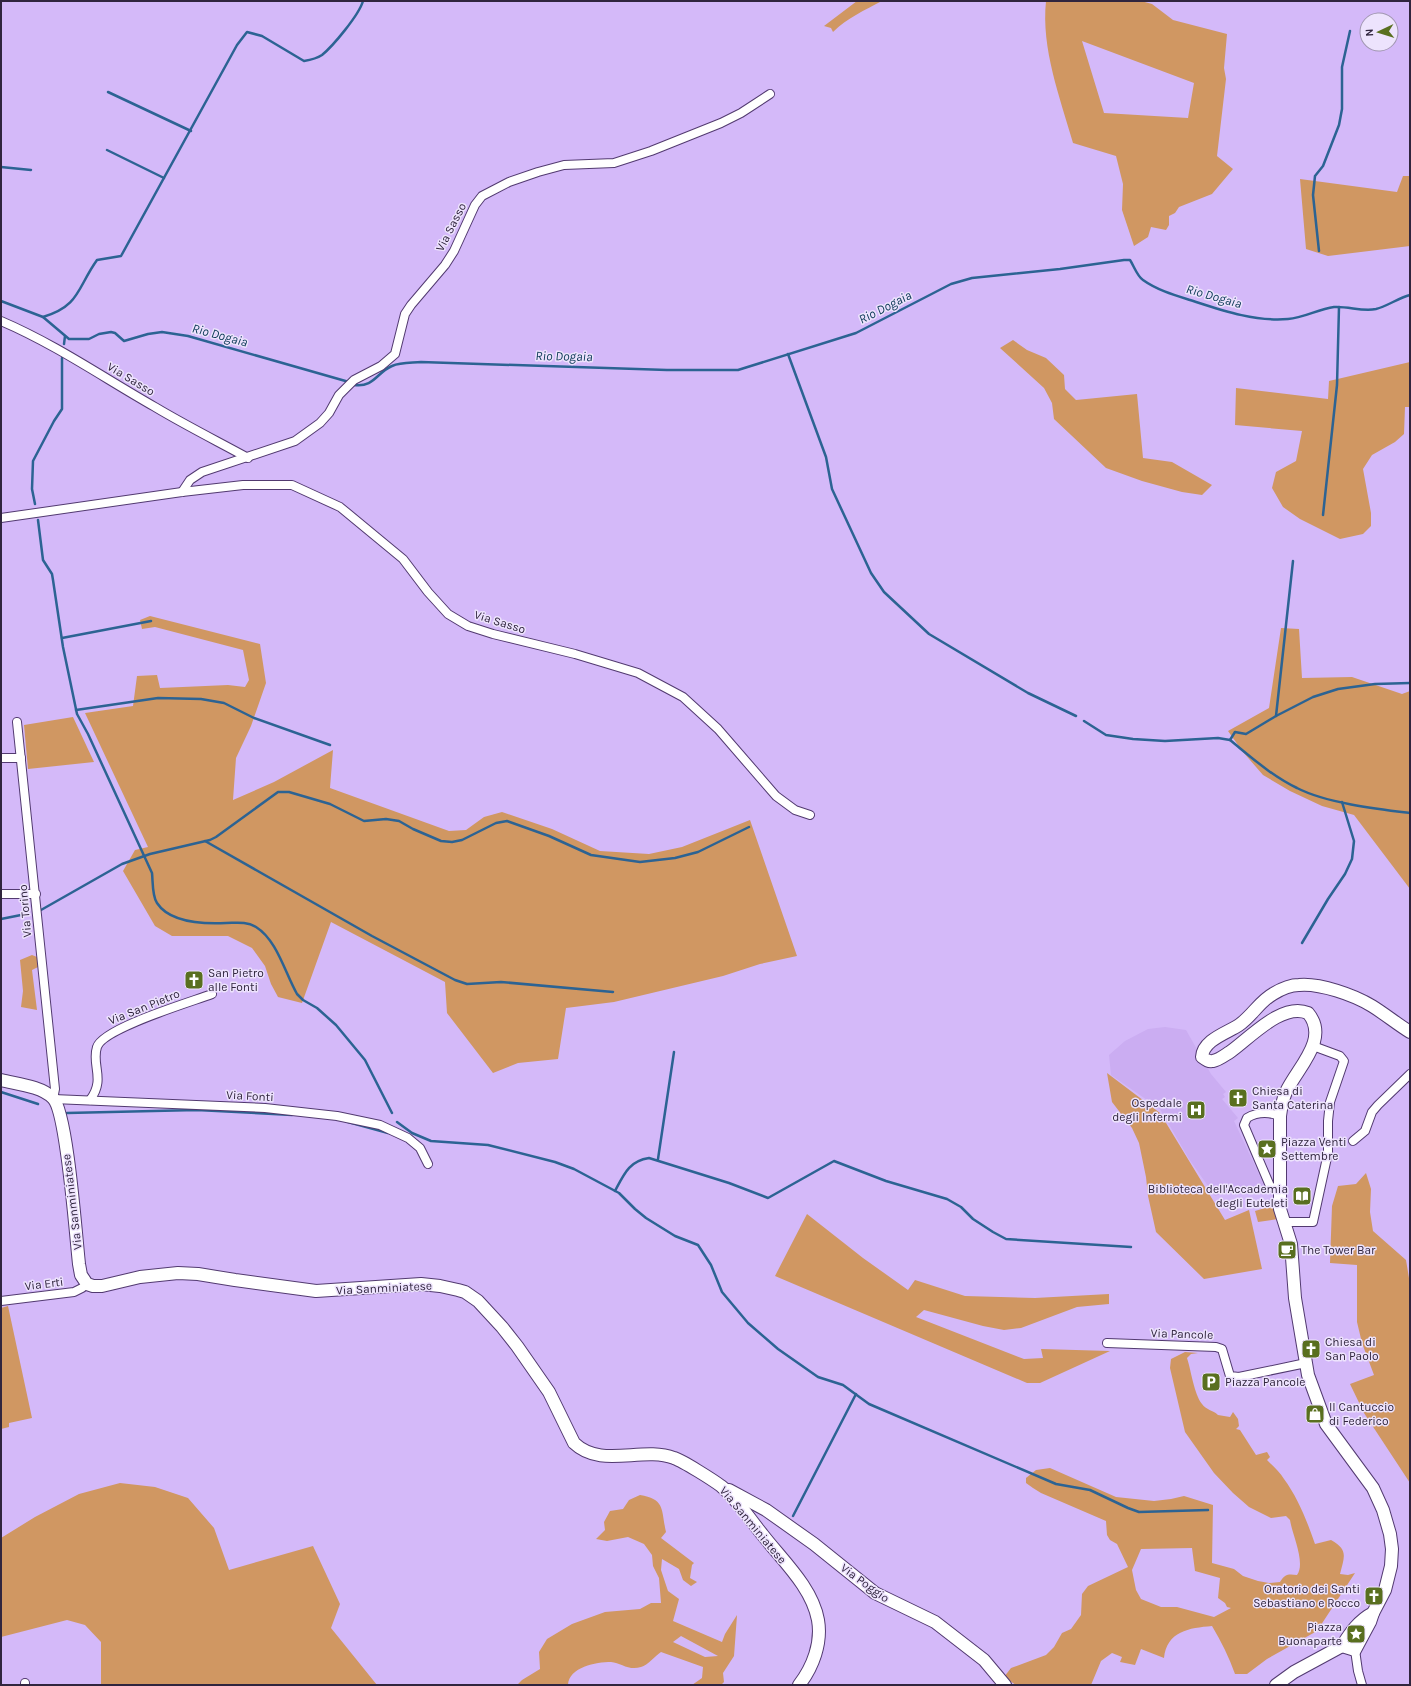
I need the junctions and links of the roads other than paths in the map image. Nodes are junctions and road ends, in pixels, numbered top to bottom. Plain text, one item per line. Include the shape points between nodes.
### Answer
1 (770, 94) dead end
2 (1, 321) edge
3 (248, 458) junction
4 (182, 492) junction
5 (1, 518) edge
6 (17, 722) dead end
7 (1, 758) edge
8 (21, 758) junction
9 (810, 815) dead end
10 (1, 894) edge
11 (36, 894) junction
12 (212, 994) dead end
13 (1410, 1032) edge
14 (1313, 1046) junction
15 (1410, 1074) edge
16 (1, 1080) edge
17 (53, 1098) junction
18 (90, 1100) junction
19 (1280, 1116) junction
20 (1353, 1141) dead end
21 (428, 1164) dead end
22 (1280, 1191) junction
23 (1284, 1222) junction
24 (87, 1284) junction
25 (1, 1301) edge
26 (1107, 1343) dead end
27 (1306, 1363) junction
28 (720, 1485) junction
29 (1373, 1613) junction
30 (1342, 1646) junction
31 (1355, 1650) junction
32 (799, 1685) edge
33 (1005, 1685) edge
34 (1276, 1685) edge
35 (1362, 1685) edge

1 - 3 street, Via Sasso via 721,123 651,151 614,162 564,165 509,182 482,196 445,265 405,314 395,354 380,366 354,380 339,395 330,413 308,433 295,441
2 - 3 street, Via Sasso via 64,352 155,407
3 - 4 street, Via Sasso via 202,472 190,480
4 - 5 street
4 - 9 street, Via Sasso via 243,486 292,485 340,507 404,559 448,614 468,626 492,634 638,672 683,697 718,729 776,796 795,810
6 - 8 street, Via Torino
7 - 8 street
8 - 11 street, Via Torino
10 - 11 street
11 - 17 street, Via Torino via 55,1089
12 - 18 street, Via San Pietro via 147,1016 98,1042 95,1051 97,1088
13 - 14 main road via 1371,1005 1349,995 1310,985 1297,985 1271,995 1242,1023 1207,1045 1202,1051 1202,1057 1207,1061 1222,1058 1278,1016 1295,1010 1308,1013 1312,1018 1315,1034
14 - 19 main road via 1286,1092
14 - 23 street via 1340,1056 1344,1061 1330,1102 1328,1153 1313,1222
15 - 20 street via 1372,1112 1365,1131
16 - 17 main road via 30,1087
17 - 18 street, Via Fonti
17 - 24 main road, Via Sanminiatese via 62,1121 79,1264 81,1275
18 - 21 street, Via Fonti via 265,1108 380,1124 408,1138 420,1148
19 - 22 main road
19 - 22 street via 1260,1113 1247,1118 1244,1125 1270,1186
22 - 23 main road via 1280,1210
23 - 27 main road via 1293,1258 1294,1298
24 - 25 street, Via Erti via 74,1292
24 - 28 main road, Via Sanminiatese via 102,1286 178,1273 316,1291 421,1284 465,1292 478,1301 517,1346 549,1392 578,1447 591,1454 603,1456 653,1454 674,1458
26 - 27 street, Via Pancole via 1216,1346 1222,1349 1225,1355 1230,1376
27 - 29 main road via 1322,1416 1373,1488 1390,1534 1391,1566 1385,1590
28 - 32 main road, Via Sanminiatese via 793,1572 814,1605 818,1621 818,1644 807,1674
28 - 33 main road, Via Poggio via 766,1510 876,1593 935,1622 984,1660
29 - 30 main road via 1366,1616
29 - 31 main road
30 - 31 main road
30 - 34 main road via 1294,1672
31 - 35 street

